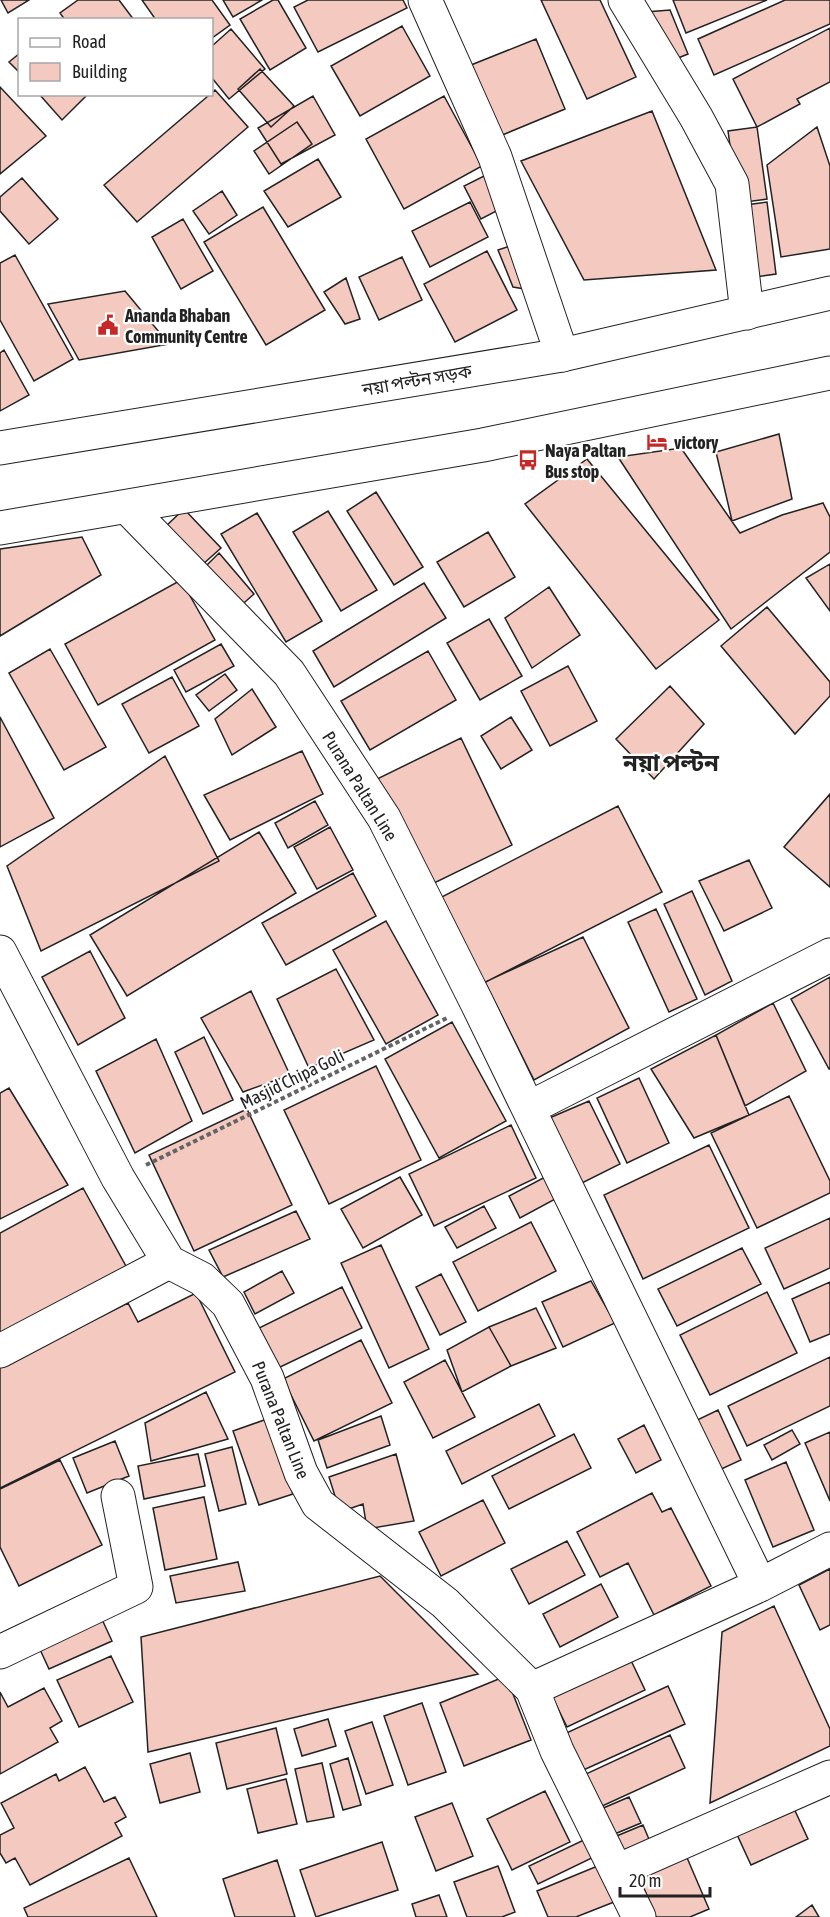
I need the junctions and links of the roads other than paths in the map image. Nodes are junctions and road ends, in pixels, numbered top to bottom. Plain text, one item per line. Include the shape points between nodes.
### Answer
1 (425, 0) edge
2 (625, 0) edge
3 (830, 293) edge
4 (747, 314) junction
5 (562, 355) junction
6 (830, 373) edge
7 (0, 448) edge
8 (128, 508) junction
9 (0, 528) edge
10 (0, 951) edge
11 (830, 955) edge
12 (529, 1108) junction
13 (169, 1262) junction
14 (0, 1351) edge
15 (118, 1496) dead end
16 (830, 1550) edge
17 (760, 1585) junction
18 (3, 1644) edge
19 (532, 1689) junction
20 (830, 1777) edge
21 (617, 1871) junction
22 (639, 1917) edge

1 - 5 street via 495,157
2 - 4 street via 732,184
3 - 4 street, নয়া পল্টন সড়ক
4 - 5 street, নয়া পল্টন সড়ক
5 - 7 street, নয়া পল্টন সড়ক
6 - 8 street via 483,445
8 - 9 street
8 - 12 street, Purana Paltan Line via 289,673 384,818
10 - 13 street via 118,1179
11 - 12 street
12 - 17 street, Purana Paltan Line
13 - 14 street
13 - 19 street, Purana Paltan Line via 202,1279 228,1304 267,1378 301,1473 318,1504 445,1603
15 - 18 street via 136,1587
16 - 17 street
17 - 19 street
19 - 21 street, Purana Paltan Line via 557,1751
20 - 21 street
21 - 22 street, Purana Paltan Line

